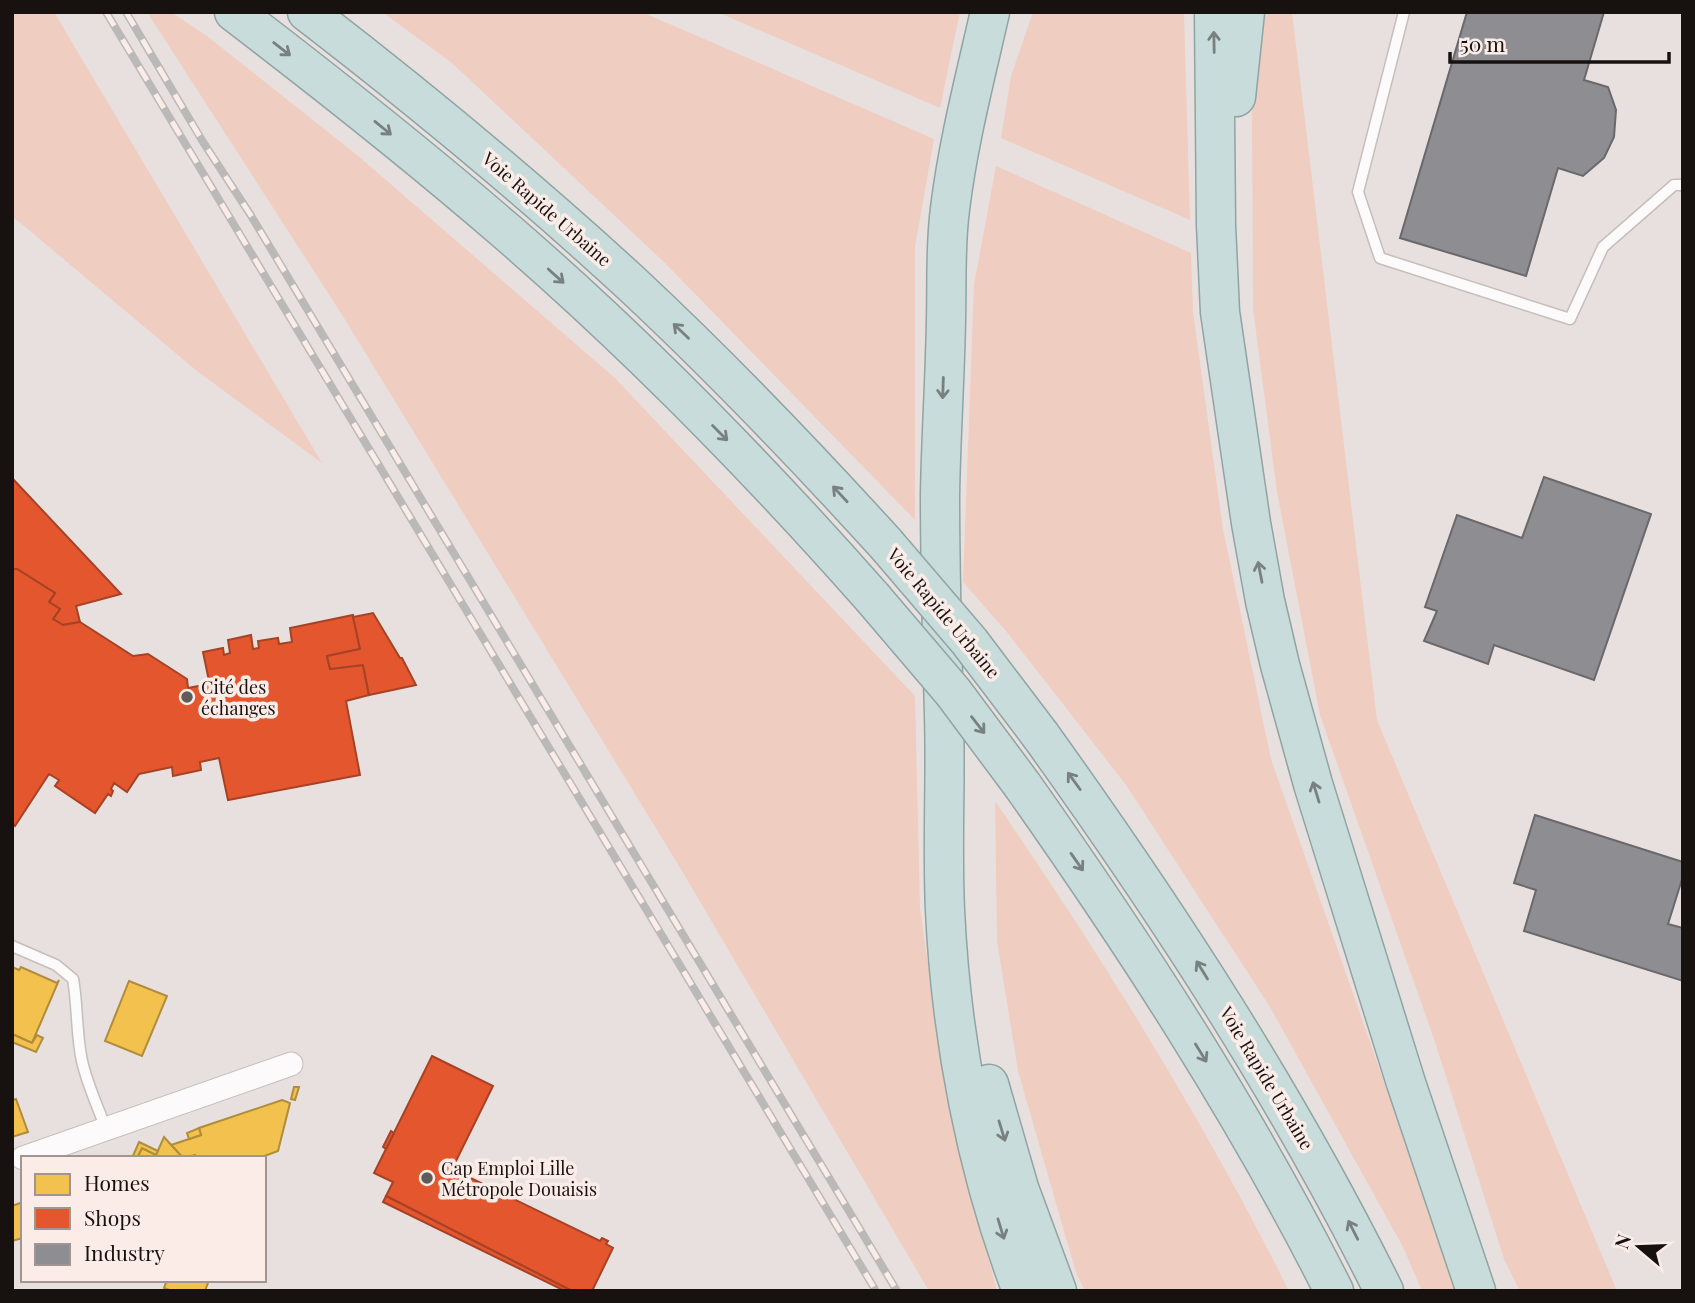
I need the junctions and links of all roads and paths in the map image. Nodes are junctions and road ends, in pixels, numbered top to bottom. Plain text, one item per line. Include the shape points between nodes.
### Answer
1 (234, 12) edge
2 (307, 12) edge
3 (990, 12) edge
4 (1011, 12) edge
5 (1214, 12) edge
6 (1245, 12) edge
7 (1404, 12) edge
8 (1683, 185) edge
9 (946, 320) junction
10 (1238, 428) junction
11 (945, 750) junction
12 (1336, 858) junction
13 (12, 946) edge
14 (290, 1065) dead end
15 (106, 1129) junction
16 (29, 1156) edge
17 (1022, 1291) edge
18 (1057, 1291) edge
19 (1334, 1291) edge
20 (1384, 1291) edge
21 (1476, 1291) edge
22 (1495, 1291) edge

1 -> 19 highway, bridge via 507,232 593,310 758,472 872,597 953,692 1089,878 1244,1125
20 -> 2 highway, Voie Rapide Urbaine, bridge via 1299,1130 1205,974 1120,846 969,641 770,420 634,286 505,171
3 - 9 highway via 950,209
4 - 9 highway via 973,169
10 -> 5 highway via 1218,288
6 - 10 highway via 1230,204
7 - 8 lane via 1358,192 1380,258 1570,319 1603,247 1674,185
9 -> 11 highway via 940,495
12 -> 10 highway via 1270,624
11 -> 17 highway via 945,913 961,1054 978,1147
11 -> 18 highway via 961,926 979,1039 1019,1188
12 - 21 highway
12 - 22 highway
13 - 15 lane via 56,965 74,979 82,1063
14 - 15 street
15 - 16 street

